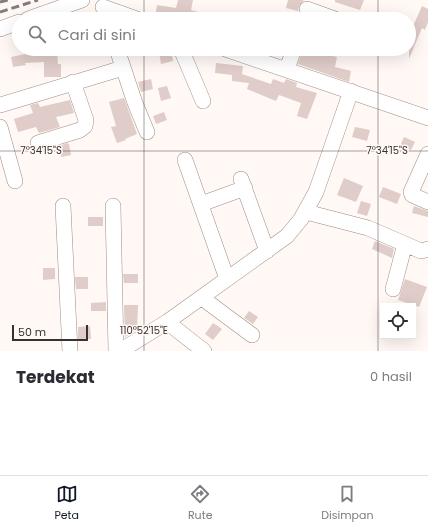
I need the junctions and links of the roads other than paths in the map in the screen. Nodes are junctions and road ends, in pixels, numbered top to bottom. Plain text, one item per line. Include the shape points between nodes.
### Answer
1 (82, 0) edge
2 (89, 0) edge
3 (48, 12) edge
4 (104, 12) edge
5 (12, 25) edge
6 (0, 29) edge
7 (119, 56) edge
8 (184, 56) edge
9 (246, 56) edge
10 (292, 56) edge
11 (123, 68) junction
12 (287, 69) junction
13 (72, 82) junction
14 (351, 91) junction
15 (203, 101) dead end
16 (0, 105) edge
17 (428, 118) edge
18 (0, 127) edge
19 (147, 132) dead end
20 (38, 143) dead end
21 (428, 154) edge
22 (185, 160) dead end
23 (15, 181) dead end
24 (428, 202) edge
25 (200, 204) junction
26 (63, 206) dead end
27 (113, 206) dead end
28 (300, 220) junction
29 (405, 244) junction
30 (428, 249) edge
31 (267, 251) junction
32 (228, 279) junction
33 (392, 289) dead end
34 (202, 298) junction
35 (167, 322) junction
36 (252, 334) dead end
37 (70, 351) edge
38 (116, 351) edge
39 (120, 351) edge
40 (204, 351) edge

1 - 3 street
2 - 4 street
5 - 6 street
7 - 11 street
8 - 15 street
9 - 12 street
10 - 12 street
11 - 13 street
11 - 19 street
12 - 14 street
13 - 16 street
13 - 20 street via 86,120 85,126 80,130
14 - 17 street
14 - 28 street via 322,178
18 - 23 street
21 - 24 street via 411,192 412,195
22 - 25 street
25 - 31 street via 243,184
25 - 32 street
26 - 37 street
27 - 38 street
28 - 29 street via 368,228
28 - 31 street via 288,236
29 - 30 street via 420,251
29 - 33 street
31 - 32 street
32 - 34 street
34 - 35 street
34 - 36 street
35 - 39 street
35 - 40 street

